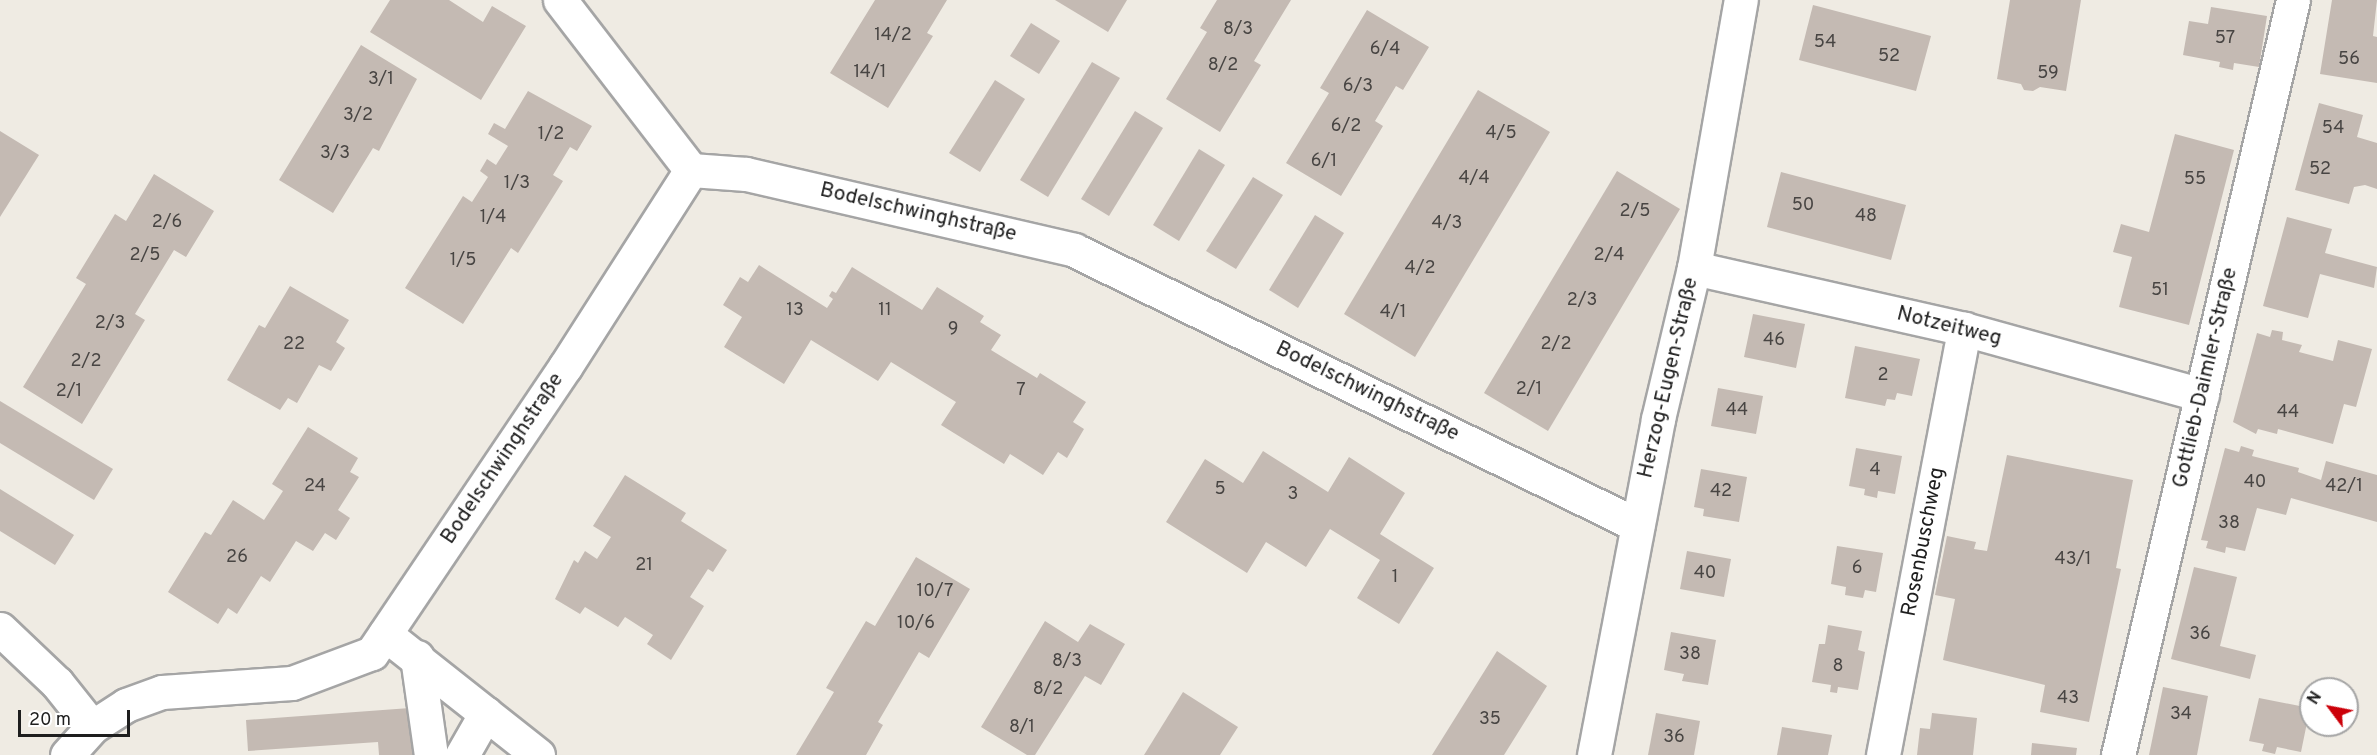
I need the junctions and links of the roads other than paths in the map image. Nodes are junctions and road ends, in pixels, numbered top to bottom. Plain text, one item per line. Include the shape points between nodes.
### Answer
1 (560, 0) edge
2 (1742, 0) edge
3 (2293, 0) edge
4 (691, 170) junction
5 (1694, 268) junction
6 (1964, 329) junction
7 (2202, 395) junction
8 (1637, 525) junction
9 (0, 629) edge
10 (385, 634) junction
11 (417, 657) junction
12 (486, 713) junction
13 (92, 727) junction
14 (67, 755) edge
15 (431, 755) edge
16 (462, 755) edge
17 (538, 755) edge
18 (1594, 755) edge
19 (1883, 755) edge
20 (2118, 755) edge

1 - 4 street
2 - 5 street, Herzog-Eugen-Straße
3 - 7 street, Gottlieb-Daimler-Straße
4 - 8 street, Bodelschwinghstraße via 746,174 1074,250
4 - 10 street, Bodelschwinghstraße via 565,367
5 - 6 street, Notzeitweg
5 - 8 street, Herzog-Eugen-Straße
6 - 7 street, Notzeitweg
6 - 19 street, Rosenbuschweg
7 - 20 street, Gottlieb-Daimler-Straße
8 - 18 street, Herzog-Eugen-Straße
9 - 13 street via 63,689
10 - 11 street
10 - 13 street, Bodelschwinghstraße via 372,653 319,675 292,683 162,692 126,705
11 - 12 street
11 - 15 street
12 - 16 street
12 - 17 street
13 - 14 street, Bodelschwinghstraße

